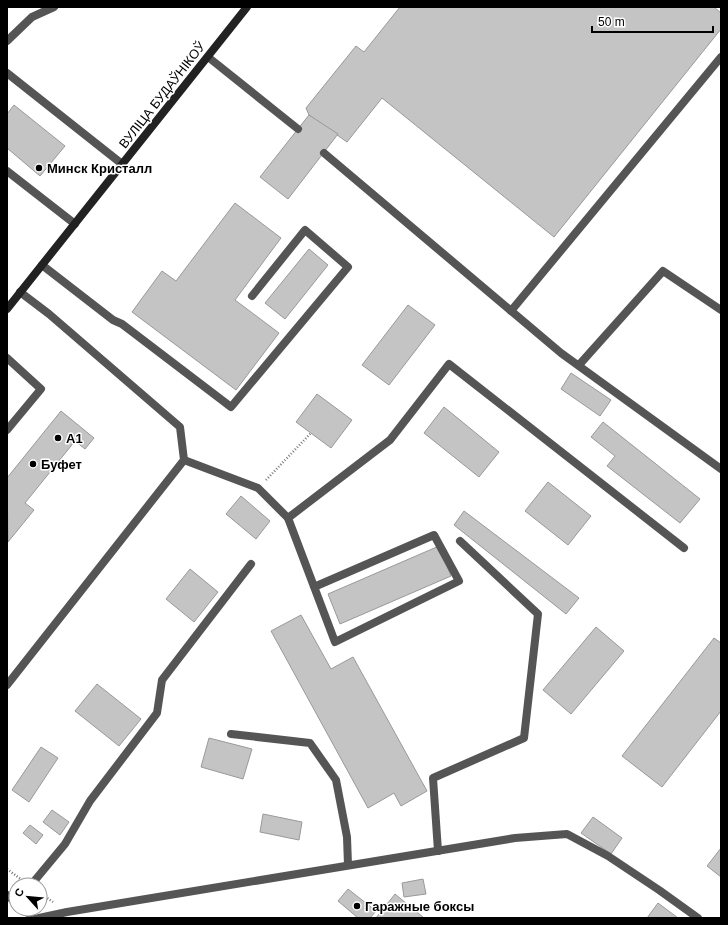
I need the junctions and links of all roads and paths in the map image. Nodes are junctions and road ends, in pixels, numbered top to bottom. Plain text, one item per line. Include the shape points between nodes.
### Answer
1 (54, 7) edge
2 (247, 7) edge
3 (7, 41) edge
4 (208, 57) junction
5 (721, 57) edge
6 (7, 72) edge
7 (298, 129) dead end
8 (324, 153) dead end
9 (122, 164) junction
10 (7, 171) edge
11 (75, 224) junction
12 (42, 265) junction
13 (20, 292) junction
14 (252, 296) dead end
15 (7, 309) edge
16 (721, 310) edge
17 (511, 311) junction
18 (7, 358) edge
19 (578, 365) junction
20 (7, 430) edge
21 (311, 433) dead end
22 (184, 460) junction
23 (721, 469) edge
24 (258, 488) junction
25 (288, 518) junction
26 (460, 541) dead end
27 (684, 548) dead end
28 (251, 564) dead end
29 (314, 587) junction
30 (7, 685) edge
31 (231, 734) dead end
32 (438, 851) junction
33 (348, 865) junction
34 (7, 869) edge
35 (18, 877) edge
36 (38, 877) edge
37 (40, 918) edge
38 (698, 918) edge

1 - 3 lane via 32,17
2 - 4 main road, ВУЛІЦА БУДАЎНІКОЎ
4 - 7 lane
4 - 9 main road, ВУЛІЦА БУДАЎНІКОЎ
5 - 17 lane
6 - 9 lane
8 - 17 lane
9 - 11 main road, ВУЛІЦА БУДАЎНІКОЎ
10 - 11 lane
11 - 12 main road, ВУЛІЦА БУДАЎНІКОЎ
12 - 13 main road, ВУЛІЦА БУДАЎНІКОЎ
12 - 14 lane via 231,407 348,267 305,230
13 - 15 main road, ВУЛІЦА БУДАЎНІКОЎ
13 - 22 lane via 180,427
16 - 19 lane via 663,271
17 - 19 lane
18 - 20 lane via 41,389
19 - 23 lane
21 - 24 path
22 - 24 lane
22 - 30 lane
24 - 25 lane
25 - 27 lane via 390,440 449,364
25 - 29 lane
26 - 32 lane via 538,614 524,738 433,778
28 - 36 lane via 162,680 157,713 90,801 65,844
29 - 29 lane via 335,642 459,580 434,536
31 - 33 lane via 310,743 336,780
32 - 33 lane
32 - 38 lane via 515,838 566,834 608,856
33 - 37 lane
34 - 35 path

